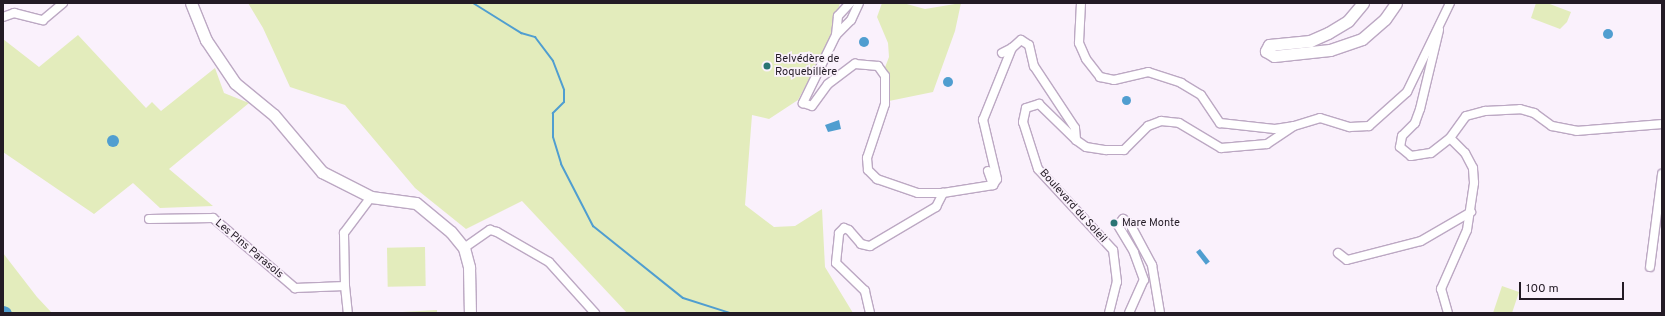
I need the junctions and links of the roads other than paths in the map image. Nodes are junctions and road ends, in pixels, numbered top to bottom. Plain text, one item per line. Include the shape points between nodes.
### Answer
1 (63, 3) edge
2 (191, 3) edge
3 (196, 3) edge
4 (850, 3) edge
5 (859, 3) edge
6 (1081, 3) edge
7 (1363, 3) edge
8 (1396, 3) edge
9 (1450, 3) edge
10 (3, 17) edge
11 (198, 20) junction
12 (1439, 27) junction
13 (836, 35) junction
14 (1012, 48) junction
15 (1002, 53) dead end
16 (1662, 124) edge
17 (1294, 126) junction
18 (1450, 138) junction
19 (1076, 140) junction
20 (1662, 174) edge
21 (984, 177) junction
22 (993, 185) junction
23 (943, 193) junction
24 (371, 196) junction
25 (1471, 212) junction
26 (149, 219) dead end
27 (464, 248) junction
28 (1338, 253) dead end
29 (1650, 267) dead end
30 (345, 286) junction
31 (348, 313) edge
32 (470, 313) edge
33 (595, 313) edge
34 (870, 313) edge
35 (1109, 313) edge
36 (1129, 313) edge
37 (1160, 313) edge
38 (1448, 313) edge

1 - 10 street via 43,20 14,13
2 - 11 main road
3 - 11 main road
4 - 13 street via 838,16
5 - 13 street via 851,20
6 - 17 street via 1079,43 1086,59 1100,77 1114,80 1148,72 1181,83 1202,95 1220,123 1275,129
7 - 8 main road via 1348,21 1328,33 1310,41 1270,45 1266,51 1274,56 1330,50 1362,39 1385,19
9 - 12 street, Boulevard du Soleil
11 - 24 main road via 213,52 235,82 274,115 312,163 345,186
12 - 17 street, Boulevard du Soleil via 1407,92 1369,126 1350,127 1320,118
12 - 18 street via 1436,54 1420,109 1415,123 1402,136 1400,147 1411,156 1419,158
13 - 23 street via 803,103 812,106 828,84 855,64 878,66 885,76 886,104 868,158 868,170 877,179 918,193
14 - 15 street
14 - 19 street via 1020,40 1029,45 1034,66 1075,128
14 - 22 street via 983,120 997,179
16 - 18 street via 1577,131 1552,126 1534,113 1520,109 1503,109 1466,116
17 - 19 street, Boulevard du Soleil via 1267,144 1244,147 1221,148 1179,123 1161,121 1148,126 1124,150 1086,147
18 - 25 street via 1465,153 1473,168
19 - 35 street, Boulevard du Soleil via 1039,104 1026,108 1023,122 1038,169 1113,250 1118,282
20 - 29 street
21 - 22 street
21 - 22 street
21 - 23 street
23 - 34 street via 936,207 870,246 861,244 849,230 844,228 839,233 836,263 864,291
24 - 27 main road via 416,203 437,218
24 - 30 street via 344,233
25 - 28 street via 1421,241 1347,260
25 - 38 street via 1467,230 1441,289
26 - 30 street, Les Pins Parasols via 213,218 295,288
27 - 32 main road via 469,267
27 - 33 street via 490,230 497,232 549,262
30 - 31 street
36 - 37 street, Boulevard du Soleil via 1144,280 1134,252 1118,225 1122,219 1130,224 1152,265

